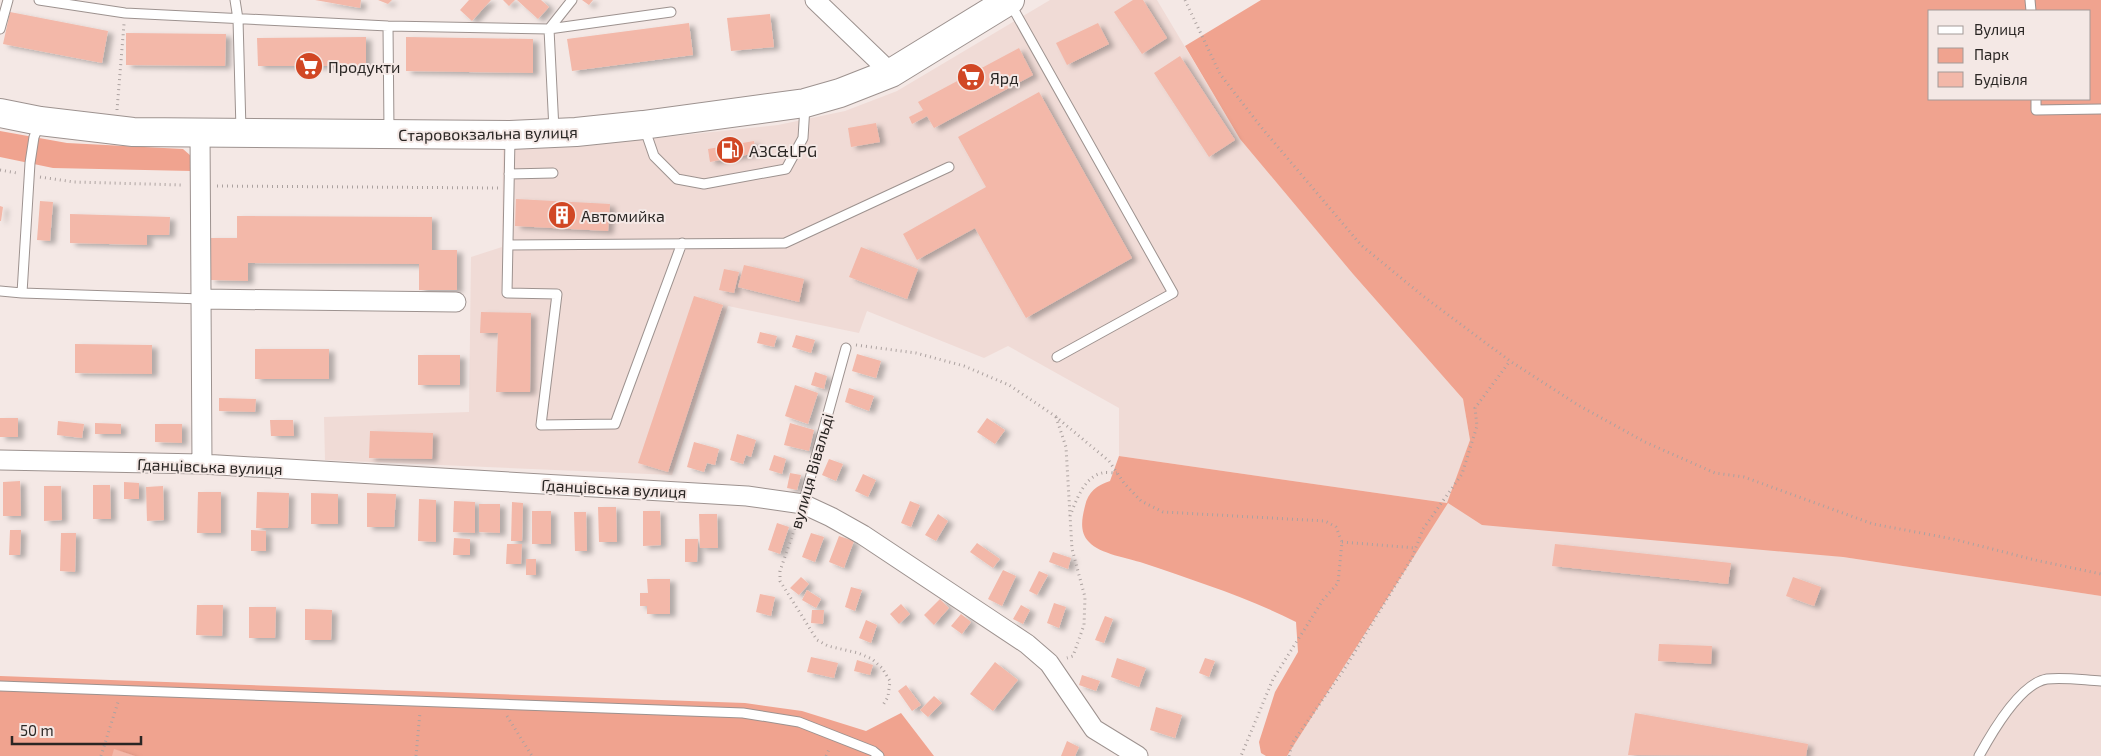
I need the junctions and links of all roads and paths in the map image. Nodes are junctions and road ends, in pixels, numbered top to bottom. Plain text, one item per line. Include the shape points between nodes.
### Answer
1 (8, 0) edge
2 (39, 0) edge
3 (235, 0) edge
4 (816, 0) edge
5 (1009, 0) edge
6 (1185, 0) edge
7 (567, 2) edge
8 (672, 12) dead end
9 (125, 13) junction
10 (238, 19) junction
11 (388, 26) junction
12 (0, 29) edge
13 (549, 29) junction
14 (891, 74) junction
15 (2036, 100) edge
16 (805, 103) junction
17 (2101, 109) edge
18 (0, 113) edge
19 (40, 121) junction
20 (643, 125) junction
21 (115, 130) junction
22 (200, 132) junction
23 (241, 133) junction
24 (554, 133) junction
25 (390, 134) junction
26 (510, 135) junction
27 (949, 167) dead end
28 (0, 170) edge
29 (553, 173) dead end
30 (509, 174) junction
31 (29, 176) junction
32 (201, 186) junction
33 (509, 188) junction
34 (682, 243) junction
35 (508, 245) junction
36 (0, 291) edge
37 (22, 293) junction
38 (202, 299) junction
39 (456, 302) dead end
40 (846, 348) joint
41 (1057, 357) dead end
42 (1510, 361) junction
43 (1055, 416) junction
44 (0, 460) edge
45 (202, 464) junction
46 (1118, 473) junction
47 (803, 504) junction
48 (1069, 518) junction
49 (1342, 542) junction
50 (1416, 548) junction
51 (2101, 574) edge
52 (1049, 663) junction
53 (2101, 681) edge
54 (0, 686) edge
55 (122, 690) junction
56 (421, 700) junction
57 (498, 702) junction
58 (883, 705) dead end
59 (101, 756) edge
60 (416, 756) edge
61 (532, 756) edge
62 (879, 756) edge
63 (1138, 756) edge
64 (1241, 756) edge
65 (1289, 756) edge
66 (1979, 756) edge

1 - 12 lane
2 - 9 lane
3 - 10 lane
4 - 14 street
5 - 14 main road, Старовокзальна вулиця
5 - 41 lane via 1173,293
6 - 42 path via 1220,74 1361,246
7 - 13 lane
8 - 13 lane
9 - 10 lane
9 - 21 path
10 - 11 lane
10 - 23 lane
11 - 13 lane
11 - 25 lane
13 - 24 lane
14 - 16 main road, Старовокзальна вулиця via 840,94
15 - 17 lane via 2036,110
16 - 20 main road, Старовокзальна вулиця
16 - 20 lane via 803,138 786,169 704,184 677,179 654,156
18 - 19 main road, Старовокзальна вулиця
19 - 21 main road, Старовокзальна вулиця
19 - 31 lane via 34,137
20 - 24 main road, Старовокзальна вулиця
21 - 22 main road, Старовокзальна вулиця
22 - 23 main road, Старовокзальна вулиця
22 - 32 street
23 - 25 main road, Старовокзальна вулиця
24 - 26 main road, Старовокзальна вулиця
25 - 26 main road, Старовокзальна вулиця
26 - 30 lane
27 - 34 lane via 785,243
28 - 31 path
29 - 30 lane
30 - 33 lane
31 - 32 path via 74,182
31 - 37 lane
32 - 33 path
32 - 38 street
33 - 35 lane
34 - 35 lane
34 - 35 lane via 615,424 541,425 557,294 507,293
36 - 37 lane
37 - 38 lane
38 - 39 street
38 - 45 street
40 - 43 path via 855,345 916,353 964,366 1009,385
40 - 47 lane, вулиця Вівальді
42 - 50 path via 1475,408 1477,426 1462,474 1423,529
42 - 51 path via 1578,405 1645,442 1715,473 1744,477 1873,524 1953,538
43 - 46 path via 1109,461
43 - 48 path via 1066,447
44 - 45 street, Гданцівська вулиця
45 - 47 street, Гданцівська вулиця via 747,496
46 - 48 path via 1102,473 1091,478 1079,494
46 - 49 path via 1141,501 1163,512 1326,522 1336,527
47 - 52 street, Гданцівська вулиця via 863,535 1027,644
47 - 58 path, вулиця Вівальді via 780,571 780,581 817,640 866,657 882,668 890,681 888,697
48 - 52 path via 1072,549 1085,597 1084,625 1073,656
49 - 50 path
49 - 64 path via 1338,583 1323,600 1273,679
50 - 65 path via 1345,668 1293,742
52 - 63 street, Гданцівська вулиця via 1094,729
53 - 66 lane via 2045,679 2029,687 1992,732
54 - 55 lane
55 - 56 lane
55 - 59 path
56 - 57 lane
56 - 60 path
57 - 61 path
57 - 62 lane via 743,713 799,722

